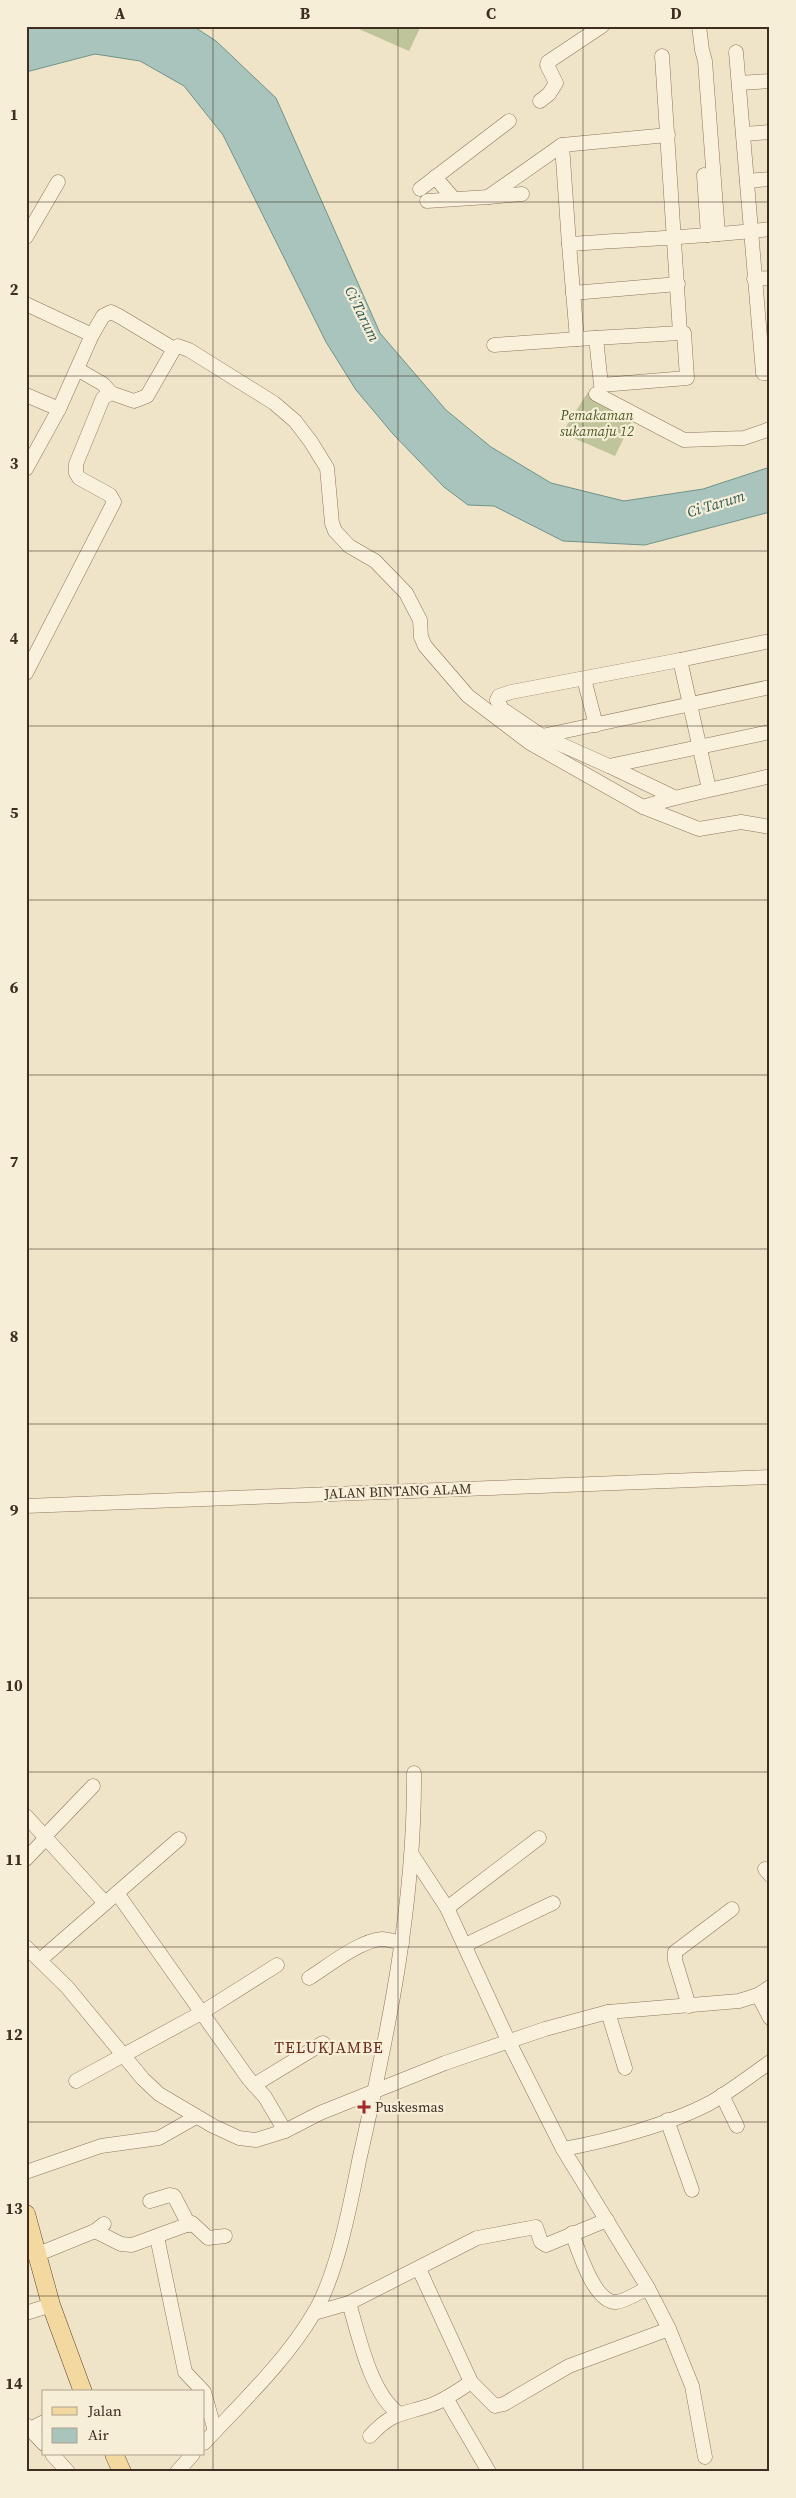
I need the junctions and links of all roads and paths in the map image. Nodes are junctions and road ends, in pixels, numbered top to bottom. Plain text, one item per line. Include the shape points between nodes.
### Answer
1 (602, 26) edge
2 (700, 26) edge
3 (736, 52) dead end
4 (662, 56) dead end
5 (770, 81) edge
6 (739, 83) junction
7 (540, 101) dead end
8 (509, 121) dead end
9 (770, 132) edge
10 (744, 134) junction
11 (668, 135) junction
12 (562, 145) junction
13 (520, 174) junction
14 (435, 177) junction
15 (770, 179) edge
16 (58, 182) dead end
17 (747, 182) junction
18 (488, 197) junction
19 (453, 198) junction
20 (770, 229) edge
21 (750, 231) junction
22 (713, 234) junction
23 (26, 237) edge
24 (675, 237) junction
25 (569, 244) junction
26 (770, 278) edge
27 (754, 279) junction
28 (678, 284) junction
29 (573, 293) junction
30 (26, 304) edge
31 (764, 327) edge
32 (680, 333) junction
33 (92, 335) junction
34 (596, 338) junction
35 (577, 339) junction
36 (494, 345) dead end
37 (174, 349) junction
38 (77, 369) junction
39 (761, 374) edge
40 (110, 393) junction
41 (596, 394) dead end
42 (26, 395) edge
43 (59, 409) junction
44 (770, 430) edge
45 (26, 469) edge
46 (770, 641) edge
47 (680, 660) junction
48 (26, 673) edge
49 (584, 679) junction
50 (770, 687) edge
51 (689, 703) junction
52 (596, 725) junction
53 (770, 732) edge
54 (542, 736) junction
55 (700, 746) junction
56 (609, 766) junction
57 (770, 776) edge
58 (709, 789) junction
59 (674, 797) junction
60 (642, 806) junction
61 (770, 827) edge
62 (770, 1477) edge
63 (26, 1506) edge
64 (414, 1773) dead end
65 (93, 1786) dead end
66 (26, 1816) edge
67 (46, 1837) junction
68 (539, 1838) dead end
69 (178, 1839) dead end
70 (413, 1856) junction
71 (26, 1859) edge
72 (117, 1893) junction
73 (105, 1903) junction
74 (553, 1903) dead end
75 (447, 1908) junction
76 (732, 1909) dead end
77 (402, 1943) junction
78 (465, 1945) junction
79 (26, 1947) edge
80 (40, 1960) junction
81 (277, 1965) dead end
82 (309, 1978) dead end
83 (764, 1991) edge
84 (689, 2006) junction
85 (608, 2012) junction
86 (201, 2013) junction
87 (770, 2018) edge
88 (508, 2040) junction
89 (323, 2043) dead end
90 (124, 2056) junction
91 (770, 2062) edge
92 (625, 2068) dead end
93 (76, 2081) dead end
94 (254, 2085) junction
95 (374, 2092) junction
96 (722, 2095) junction
97 (196, 2117) junction
98 (667, 2120) junction
99 (737, 2126) dead end
100 (285, 2131) junction
101 (564, 2149) junction
102 (26, 2172) edge
103 (692, 2190) dead end
104 (150, 2201) dead end
105 (26, 2214) edge
106 (608, 2220) junction
107 (189, 2225) junction
108 (572, 2233) junction
109 (225, 2236) dead end
110 (157, 2237) junction
111 (36, 2255) junction
112 (419, 2269) junction
113 (648, 2288) junction
114 (349, 2304) junction
115 (51, 2305) junction
116 (26, 2313) edge
117 (314, 2313) junction
118 (669, 2329) junction
119 (471, 2382) junction
120 (83, 2390) edge
121 (202, 2390) edge
122 (205, 2396) edge
123 (446, 2398) junction
124 (398, 2414) junction
125 (42, 2423) edge
126 (28, 2427) edge
127 (215, 2431) junction
128 (370, 2436) dead end
129 (42, 2442) edge
130 (205, 2442) edge
131 (54, 2456) edge
132 (115, 2456) edge
133 (191, 2456) edge
134 (706, 2457) dead end
135 (68, 2472) edge
136 (122, 2472) edge
137 (177, 2472) edge
138 (489, 2472) edge

1 - 7 street via 548,62 556,83
2 - 22 street via 702,50 697,61
3 - 6 street
4 - 11 street
5 - 6 street
6 - 10 street
8 - 14 street
9 - 10 street
10 - 17 street
11 - 12 street
11 - 24 street
12 - 13 street
12 - 25 street
13 - 18 street
13 - 18 street via 522,199
14 - 19 street
14 - 19 street via 423,195
15 - 17 street
16 - 23 street
17 - 21 street
18 - 19 street
20 - 21 street
21 - 22 street
21 - 27 street
22 - 24 street
24 - 25 street
24 - 28 street
25 - 29 street
26 - 27 street
27 - 31 street
28 - 29 street
28 - 32 street
29 - 35 street
30 - 33 street
31 - 39 street
32 - 34 street
32 - 34 street via 684,332 687,378 600,385
33 - 37 street via 103,316 111,312
33 - 38 street
34 - 35 street
35 - 36 street
37 - 40 street via 147,396 134,401
37 - 60 street via 178,346 188,350 274,403 295,422 327,468 335,531 349,546 375,561 406,593 420,620 425,646 468,696 530,743
38 - 40 street via 103,384
38 - 43 street
40 - 48 street via 103,398 76,470 79,478 110,495 114,502
41 - 44 street via 684,440 744,438
42 - 43 street
43 - 45 street
46 - 47 street
47 - 49 street
47 - 51 street
49 - 52 street
49 - 54 street via 499,696 497,700 502,709
50 - 51 street
51 - 52 street
51 - 55 street
52 - 54 street
53 - 55 street
54 - 56 street
55 - 56 street
55 - 58 street
56 - 59 street
57 - 58 street
58 - 59 street
59 - 60 street
60 - 61 street via 700,829 741,822
62 - 63 street, JALAN BINTANG ALAM
64 - 70 street
65 - 67 street
66 - 67 street
67 - 71 street
67 - 73 street
68 - 75 street
69 - 72 street
70 - 75 street
70 - 77 street
72 - 73 street
72 - 86 street
73 - 80 street
74 - 78 street
75 - 78 street
76 - 84 street via 676,1952 675,1960
77 - 82 street via 383,1939 375,1941
77 - 95 street via 395,1996
78 - 88 street
79 - 80 street
80 - 90 street
81 - 86 street
83 - 84 street via 739,2001
83 - 87 street
84 - 85 street
85 - 88 street
85 - 92 street
86 - 90 street
86 - 94 street
88 - 95 street
88 - 101 street
89 - 94 street
90 - 93 street
90 - 97 street via 159,2094
91 - 96 street
94 - 100 street
95 - 100 street
95 - 117 street via 340,2241
96 - 98 street via 693,2111
96 - 99 street
97 - 100 street via 239,2138 256,2140
97 - 102 street via 159,2138 101,2146
98 - 101 street via 614,2138
98 - 103 street
101 - 106 street
104 - 107 street via 174,2196
105 - 111 main road
106 - 108 street
106 - 113 street
107 - 109 street via 194,2224 208,2238
107 - 110 street
108 - 112 street via 546,2245 541,2242 536,2227 477,2238
108 - 113 street via 588,2274 608,2300 616,2302
110 - 111 street via 132,2245 121,2244 99,2227
110 - 121 street via 184,2372
111 - 115 main road
112 - 114 street
112 - 119 street
113 - 118 street
114 - 117 street
114 - 124 street via 370,2370 385,2401
115 - 116 street
115 - 120 main road
117 - 127 street via 266,2376
118 - 119 street via 569,2366 498,2406 494,2406
118 - 134 street via 692,2386
119 - 123 street
122 - 127 street
123 - 124 street
123 - 138 street
124 - 128 street
125 - 126 street
126 - 129 street
127 - 130 street
131 - 135 street
132 - 136 main road
133 - 137 street

